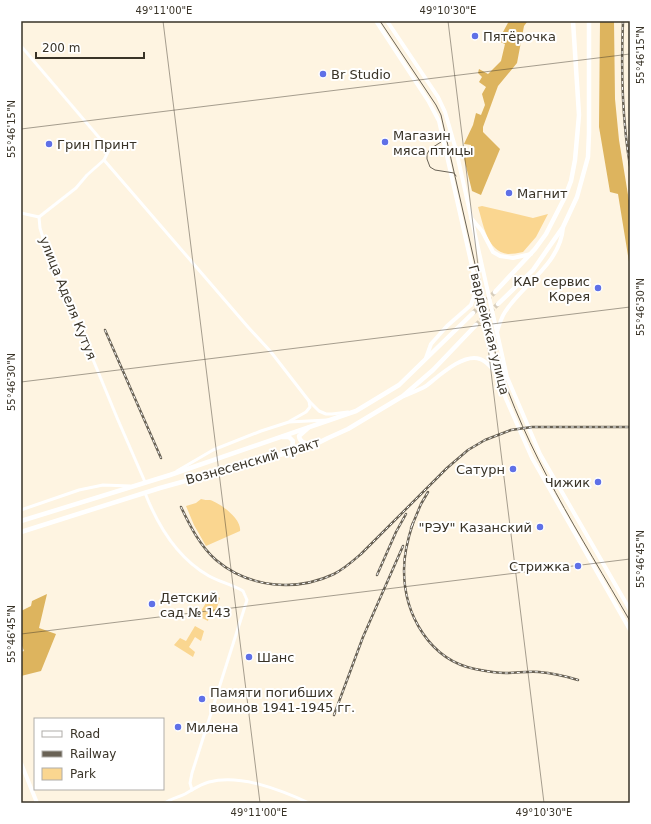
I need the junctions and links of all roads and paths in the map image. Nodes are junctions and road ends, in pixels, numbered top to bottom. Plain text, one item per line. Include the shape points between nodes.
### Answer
1 (376, 21) edge
2 (387, 21) edge
3 (573, 21) edge
4 (589, 21) edge
5 (21, 46) edge
6 (405, 49) junction
7 (398, 54) junction
8 (104, 160) junction
9 (21, 213) edge
10 (39, 217) junction
11 (470, 217) junction
12 (563, 227) junction
13 (531, 254) junction
14 (477, 287) junction
15 (495, 292) tunnel mouth
16 (498, 304) tunnel mouth
17 (473, 313) tunnel mouth
18 (476, 325) tunnel mouth
19 (497, 332) junction
20 (426, 359) junction
21 (497, 374) junction
22 (403, 396) junction
23 (309, 402) junction
24 (356, 411) junction
25 (332, 420) junction
26 (289, 422) junction
27 (311, 426) junction
28 (271, 439) junction
29 (316, 444) junction
30 (283, 454) junction
31 (170, 475) junction
32 (145, 482) junction
33 (132, 487) junction
34 (145, 493) junction
35 (21, 510) edge
36 (21, 521) edge
37 (21, 532) edge
38 (608, 571) junction
39 (599, 576) junction
40 (630, 610) edge
41 (630, 630) edge
42 (21, 763) edge
43 (192, 790) junction
44 (37, 803) edge
45 (165, 803) edge
46 (310, 803) edge

1 - 7 main road, Гвардейская улица
2 - 6 main road, Гвардейская улица
3 - 13 main road via 579,115 575,160 566,197 546,234
4 - 12 main road via 588,157 577,197
5 - 8 street via 108,148
6 - 7 main road
6 - 11 main road, Гвардейская улица via 438,97 445,112
7 - 14 main road, Гвардейская улица via 439,120
8 - 10 street via 76,188
8 - 23 street via 271,352
9 - 10 street
10 - 32 street, улица Аделя Кутуя via 44,241
11 - 13 main road via 482,231 493,252 513,258
11 - 19 main road, Гвардейская улица
12 - 16 main road via 532,270
12 - 19 main road via 554,254 506,310
13 - 15 main road
14 - 20 main road via 471,305 431,344
14 - 21 main road, Гвардейская улица
17 - 20 main road, Вознесенский тракт
18 - 22 main road, Вознесенский тракт via 433,370
19 - 38 main road, Гвардейская улица via 514,397 540,454
20 - 24 main road, Вознесенский тракт via 399,385
21 - 22 main road via 481,359 470,358 445,371 418,390
21 - 39 main road, Гвардейская улица via 532,458
22 - 29 main road, Вознесенский тракт via 348,429
23 - 24 street via 326,414
23 - 26 street via 310,407 306,412
24 - 25 main road, Вознесенский тракт
25 - 26 street
25 - 27 main road, Вознесенский тракт
26 - 31 street via 213,450
27 - 28 main road, Вознесенский тракт
27 - 29 main road via 303,431 299,438 305,443
28 - 30 main road via 284,436 292,439 292,447
28 - 31 main road, Вознесенский тракт
29 - 30 main road, Вознесенский тракт
30 - 34 main road, Вознесенский тракт
31 - 32 main road, Вознесенский тракт
32 - 33 main road, Вознесенский тракт
33 - 35 street via 103,485 79,490
33 - 36 main road, Вознесенский тракт
34 - 37 main road, Вознесенский тракт
34 - 43 street via 163,530 180,553 204,573 240,589 247,596 247,603 192,773
38 - 39 main road
38 - 40 main road, Гвардейская улица
39 - 41 main road, Гвардейская улица
42 - 44 main road
43 - 45 street
43 - 46 street via 209,782 245,781 284,792

